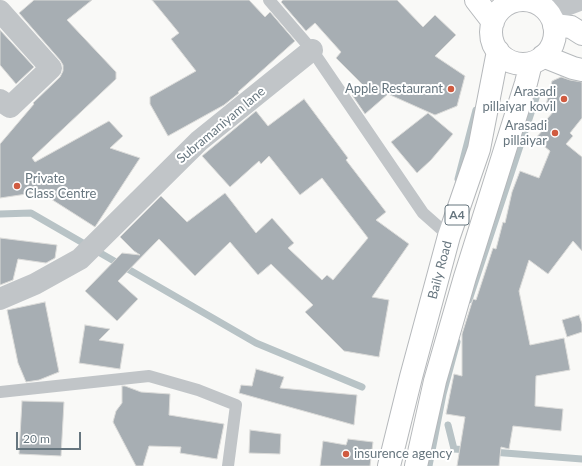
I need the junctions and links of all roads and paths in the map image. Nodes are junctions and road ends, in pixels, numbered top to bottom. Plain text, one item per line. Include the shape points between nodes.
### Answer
1 (269, 0) edge
2 (476, 0) edge
3 (523, 0) edge
4 (579, 0) edge
5 (0, 11) edge
6 (551, 19) junction
7 (493, 22) junction
8 (582, 34) edge
9 (312, 50) junction
10 (498, 51) junction
11 (537, 60) junction
12 (582, 70) edge
13 (0, 100) edge
14 (449, 236) junction
15 (0, 299) edge
16 (0, 392) edge
17 (228, 466) edge
18 (389, 466) edge
19 (416, 466) edge

1 - 9 lane
2 - 7 main road
3 - 6 main road via 541,6
3 - 7 main road via 504,6
4 - 6 street
5 - 13 street via 51,68 10,107
6 - 8 main road
6 - 11 main road via 555,34 553,42 549,50
7 - 10 main road via 491,32
9 - 14 lane via 423,213
9 - 15 street, Subramaniyam lane via 199,141 80,258 35,284
10 - 11 main road via 511,62
10 - 14 main road, Baily Road / A4 via 479,149
11 - 12 main road
11 - 19 main road, Baily Road / A4 via 524,90 465,277 435,381
14 - 18 main road, Baily Road / A4
16 - 17 lane via 149,376 198,390 236,405

